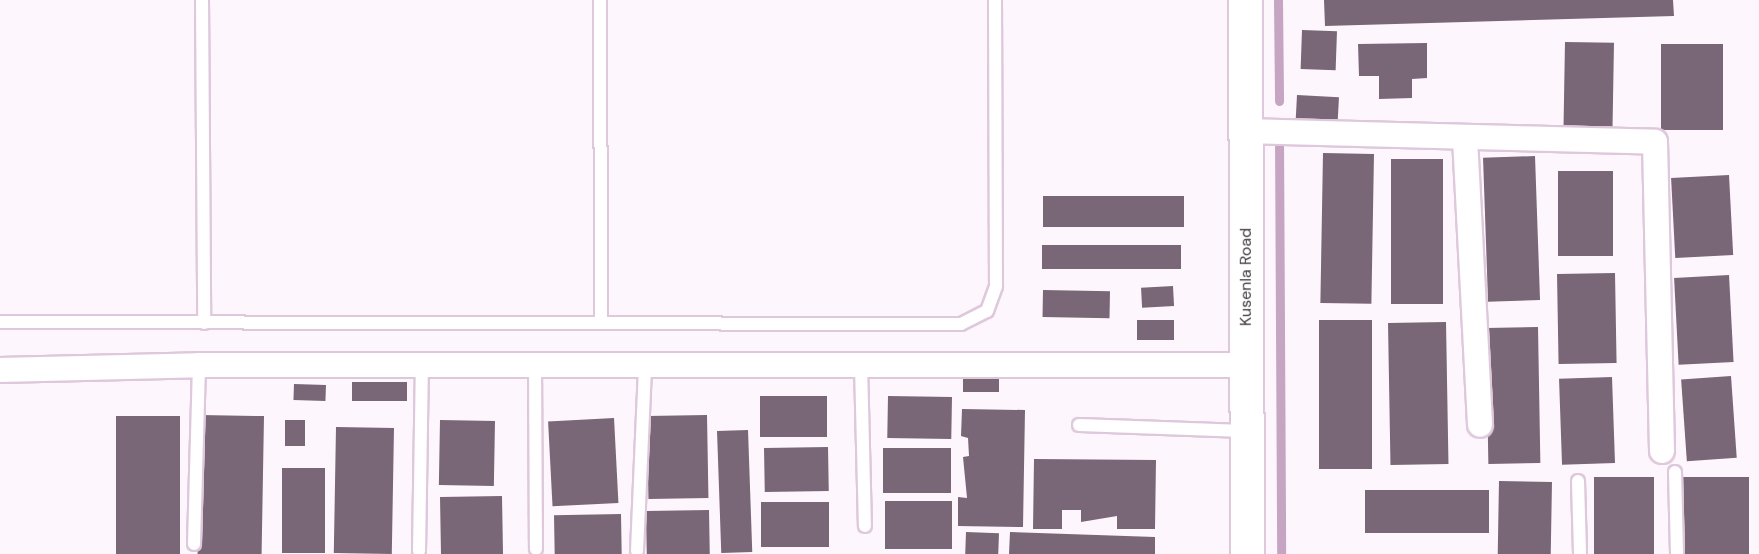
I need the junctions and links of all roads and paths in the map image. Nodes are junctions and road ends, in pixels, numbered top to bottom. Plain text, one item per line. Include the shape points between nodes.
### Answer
1 (202, 0) edge
2 (600, 0) edge
3 (995, 0) edge
4 (1245, 0) edge
5 (1246, 131) junction
6 (1465, 138) junction
7 (0, 322) edge
8 (204, 323) junction
9 (601, 323) junction
10 (199, 365) junction
11 (422, 365) junction
12 (535, 365) junction
13 (645, 365) junction
14 (861, 365) junction
15 (1247, 365) junction
16 (0, 370) edge
17 (1079, 425) dead end
18 (1480, 425) dead end
19 (1247, 431) junction
20 (1662, 451) dead end
21 (1676, 472) dead end
22 (1578, 481) dead end
23 (865, 526) dead end
24 (194, 544) dead end
25 (536, 549) dead end
26 (419, 551) dead end
27 (637, 551) dead end
28 (1247, 554) edge
29 (1580, 554) edge
30 (1677, 554) edge

1 - 8 lane
2 - 9 lane
3 - 9 lane via 996,286 987,311 961,324
4 - 5 main road, Kusenla Road
5 - 6 street
5 - 15 main road, Kusenla Road
6 - 18 street
6 - 20 street via 1655,142
7 - 8 lane
8 - 9 lane
10 - 11 street
10 - 16 street
10 - 24 lane
11 - 12 street
11 - 26 lane
12 - 13 street
12 - 25 lane
13 - 14 street
13 - 27 lane
14 - 15 street
14 - 23 lane
15 - 19 main road, Kusenla Road
17 - 19 lane
19 - 28 main road, Kusenla Road
21 - 30 lane
22 - 29 lane

